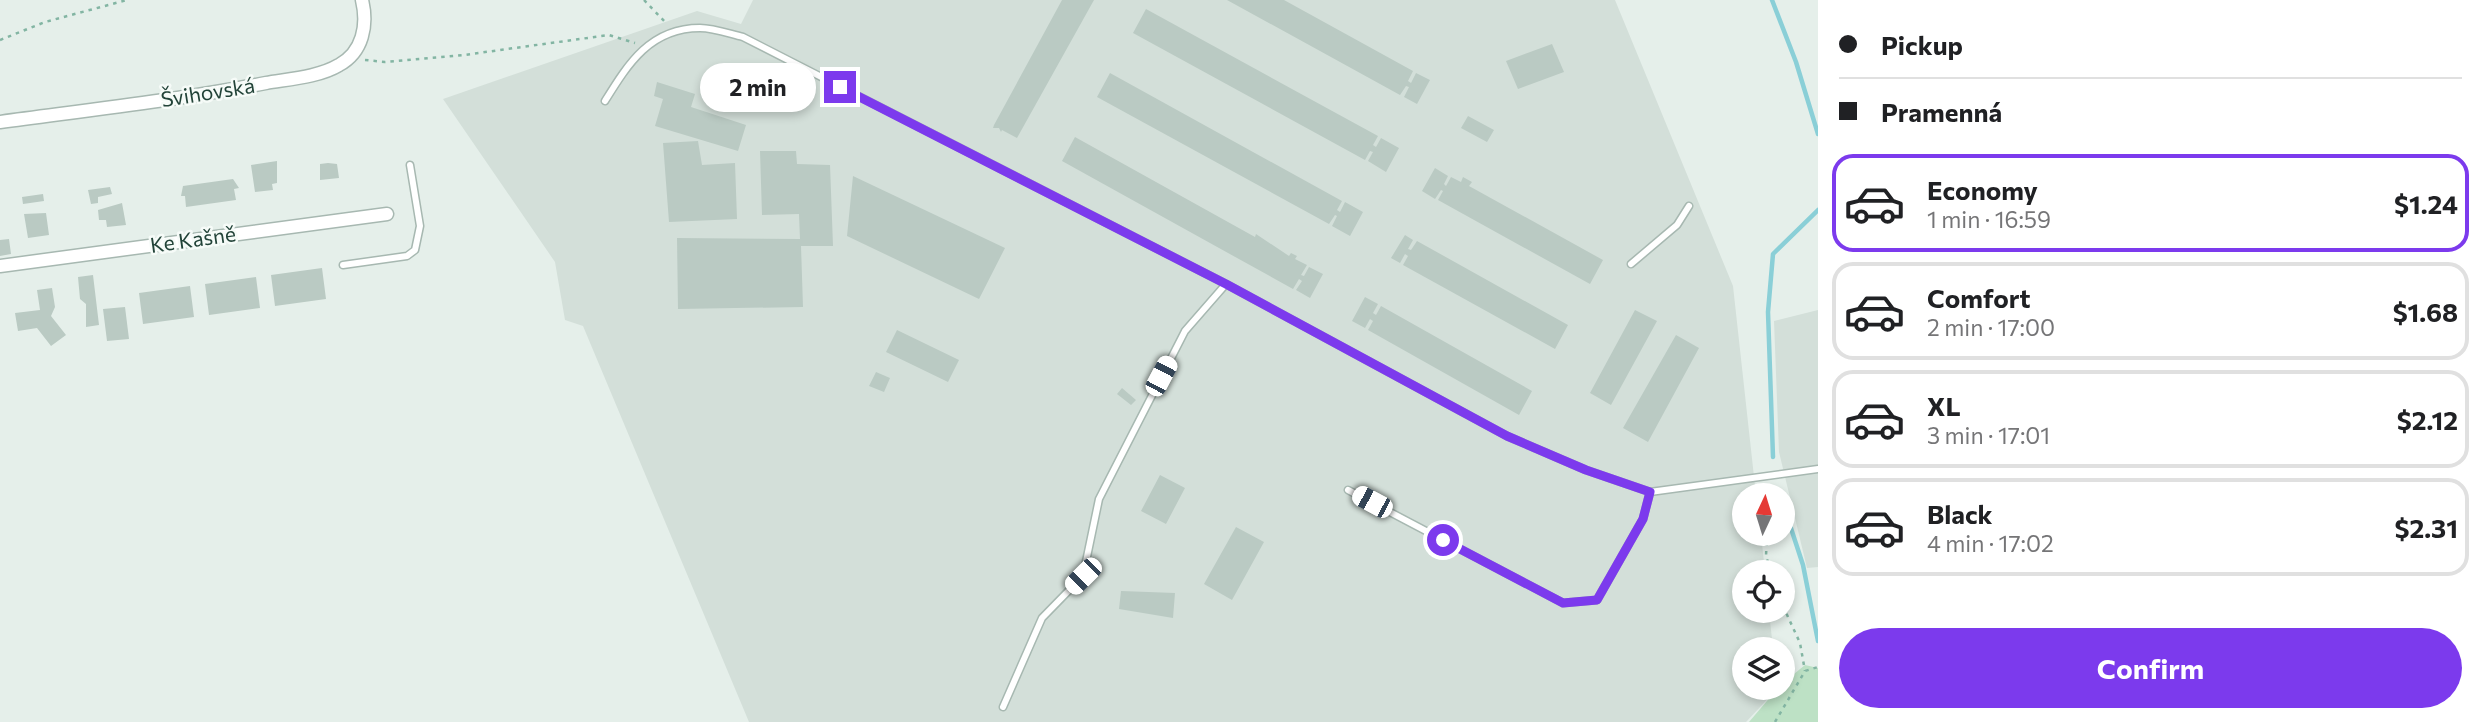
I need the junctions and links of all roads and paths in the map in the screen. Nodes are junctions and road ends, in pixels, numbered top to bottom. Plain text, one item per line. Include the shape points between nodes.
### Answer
1 (127, 0) edge
2 (362, 0) edge
3 (644, 0) edge
4 (675, 33) junction
5 (0, 40) edge
6 (646, 47) junction
7 (362, 60) dead end
8 (605, 101) dead end
9 (0, 122) edge
10 (410, 164) dead end
11 (1689, 206) dead end
12 (387, 214) dead end
13 (1631, 264) dead end
14 (343, 265) dead end
15 (0, 266) edge
16 (1226, 284) junction
17 (1818, 468) edge
18 (1348, 490) dead end
19 (1650, 492) junction
20 (1791, 623) edge
21 (1818, 667) edge
22 (1805, 671) junction
23 (1003, 707) dead end
24 (1774, 722) edge

1 - 5 path via 45,22
2 - 9 street, Švihovská via 362,38 355,52 338,66 226,91
3 - 4 path
4 - 6 lane via 659,36
4 - 16 lane via 701,28 743,37
6 - 7 path via 609,35 464,55
6 - 8 lane via 632,58
10 - 14 lane via 420,226 415,250 407,256
11 - 13 lane via 1677,225
12 - 15 street, Ke Kašně
16 - 19 lane via 1507,436
16 - 23 lane via 1185,331 1100,499 1083,576 1042,618
17 - 19 lane
18 - 19 lane via 1563,603 1597,600 1643,519
20 - 22 path
21 - 22 path
22 - 24 path

